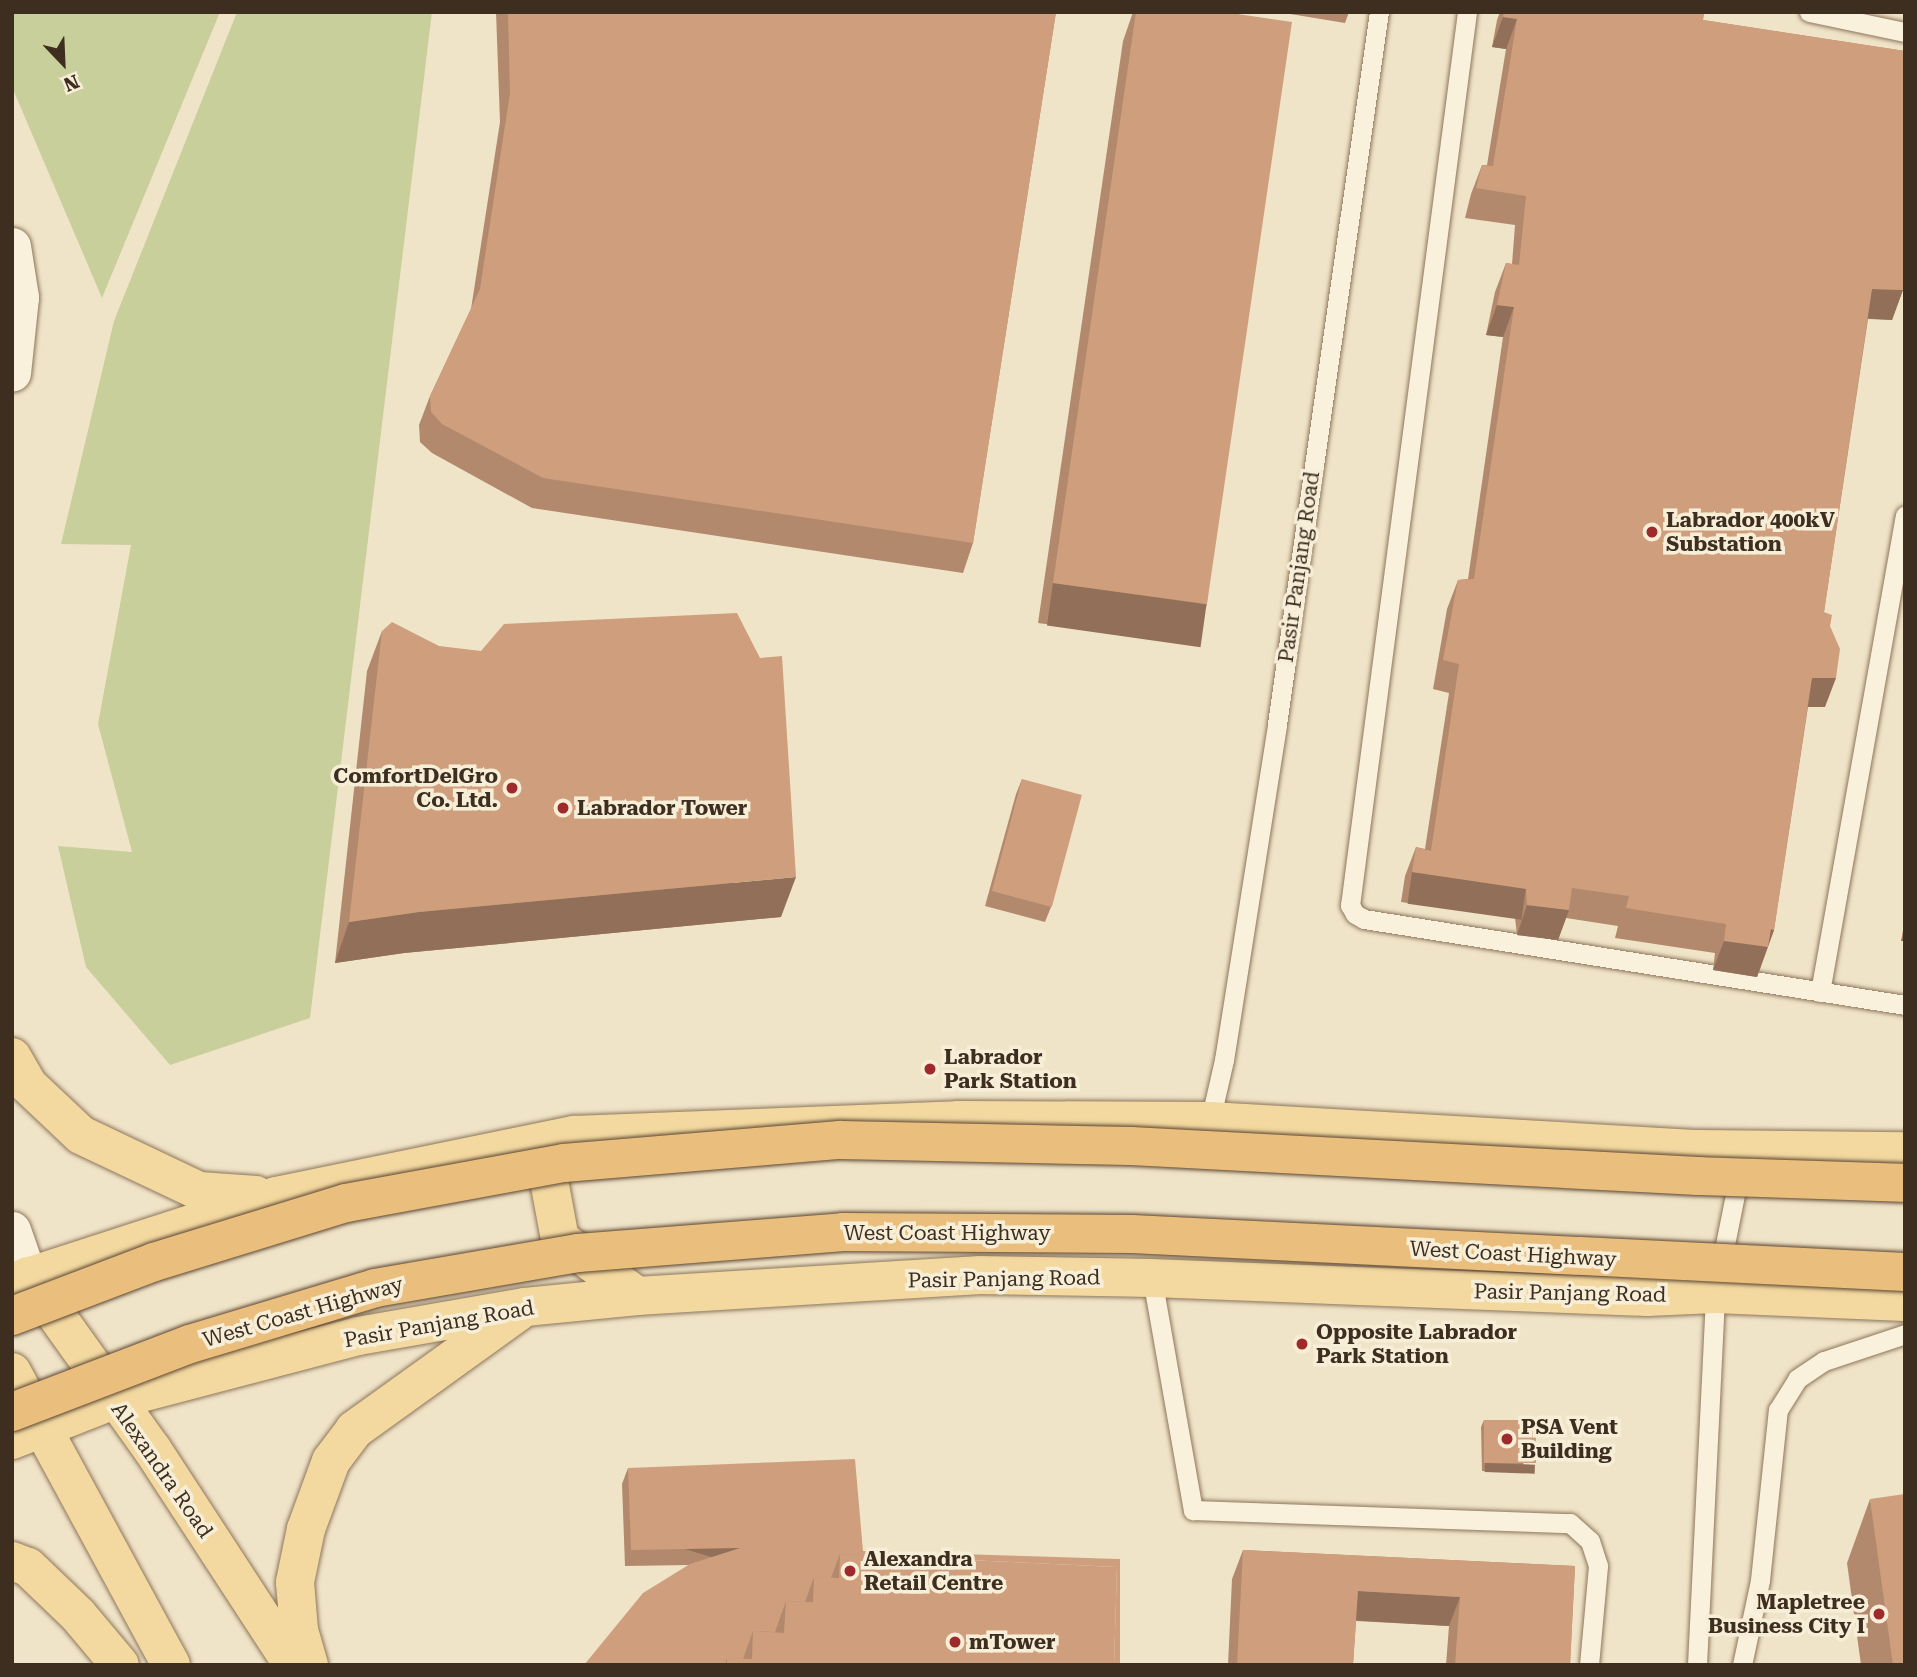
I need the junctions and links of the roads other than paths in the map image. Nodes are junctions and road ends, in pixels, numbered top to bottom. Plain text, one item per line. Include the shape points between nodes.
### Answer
1 (1379, 12) edge
2 (1467, 12) edge
3 (1809, 12) edge
4 (1905, 33) edge
5 (12, 246) edge
6 (12, 373) edge
7 (1905, 516) edge
8 (1820, 992) junction
9 (1905, 1005) edge
10 (12, 1057) edge
11 (1210, 1121) junction
12 (542, 1143) junction
13 (1744, 1149) junction
14 (1905, 1151) edge
15 (1905, 1183) edge
16 (276, 1196) junction
17 (12, 1230) edge
18 (1905, 1272) edge
19 (1152, 1278) junction
20 (20, 1279) edge
21 (1715, 1294) junction
22 (637, 1296) junction
23 (1905, 1302) edge
24 (525, 1307) junction
25 (12, 1316) edge
26 (1905, 1334) edge
27 (12, 1372) edge
28 (114, 1400) junction
29 (22, 1427) edge
30 (12, 1561) edge
31 (120, 1665) edge
32 (171, 1665) edge
33 (293, 1665) edge
34 (309, 1665) edge
35 (1589, 1665) edge
36 (1697, 1665) edge
37 (1742, 1665) edge

1 - 11 lane, Pasir Panjang Road via 1277,724 1224,1060
2 - 8 lane via 1350,905 1364,919
3 - 4 lane
5 - 6 street via 20,297
7 - 8 lane
8 - 9 lane
10 - 16 main road via 29,1085 81,1135 198,1191
11 - 12 main road via 958,1120 574,1135
11 - 13 main road
12 - 16 main road
12 - 22 main road via 560,1239
13 - 14 main road
13 - 21 lane
15 - 25 highway, bridge via 1131,1146 840,1140 564,1163 346,1203 155,1262
16 - 20 main road
17 - 20 street
18 - 29 highway, West Coast Highway, bridge via 1132,1234 843,1231 578,1253 374,1288 190,1344
19 - 21 main road, Pasir Panjang Road via 1647,1297
19 - 22 main road, Pasir Panjang Road via 980,1275
19 - 35 lane via 1193,1510 1570,1523 1590,1541 1598,1566
20 - 28 main road, Alexandra Road
21 - 23 main road, Pasir Panjang Road
21 - 36 lane
22 - 24 main road, Pasir Panjang Road
24 - 28 main road, Pasir Panjang Road via 358,1336
24 - 34 main road via 354,1430 331,1461 306,1529 295,1582 299,1630
26 - 37 lane via 1825,1361 1797,1378 1778,1410 1760,1580
27 - 29 main road
28 - 29 main road, Pasir Panjang Road
28 - 33 main road, Alexandra Road via 152,1449
29 - 32 main road
30 - 31 main road via 28,1567 68,1605

